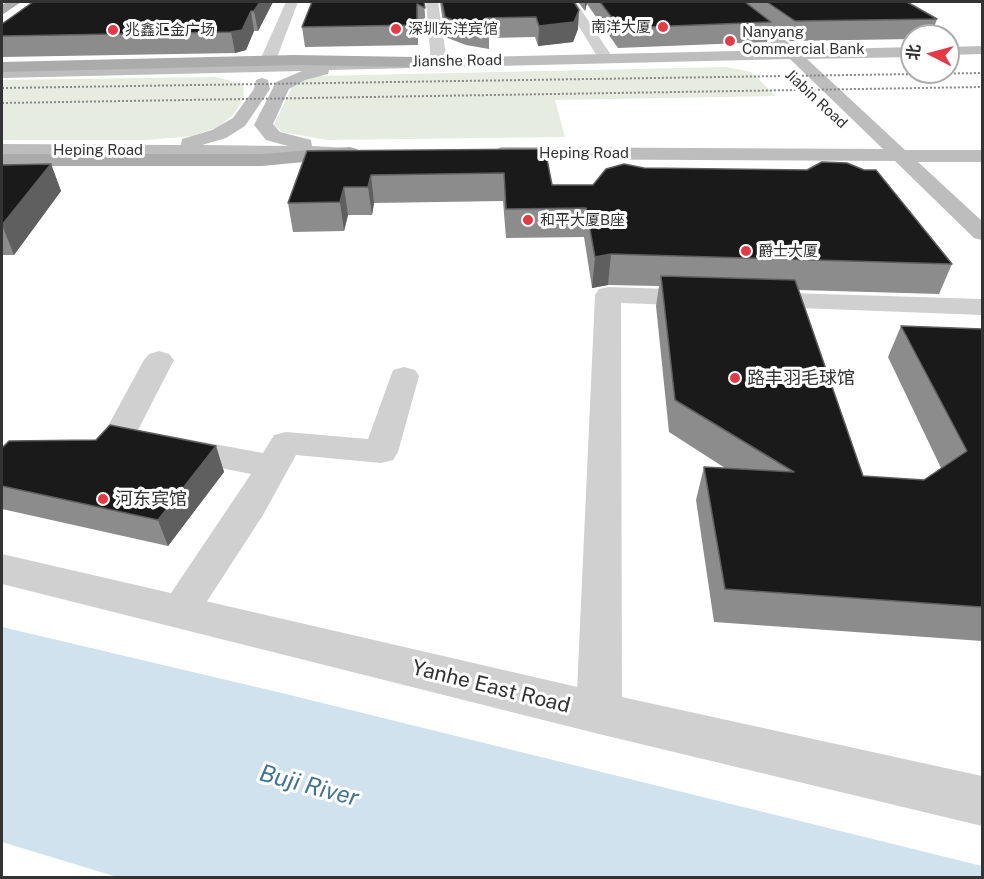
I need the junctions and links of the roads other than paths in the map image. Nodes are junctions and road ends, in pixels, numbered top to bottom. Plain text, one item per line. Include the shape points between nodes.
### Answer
1 (15, 2) edge
2 (292, 2) edge
3 (432, 2) edge
4 (570, 2) edge
5 (729, 2) edge
6 (715, 9) edge
7 (2, 11) edge
8 (743, 32) edge
9 (757, 49) junction
10 (982, 50) edge
11 (960, 51) edge
12 (900, 53) edge
13 (982, 56) edge
14 (960, 57) edge
15 (605, 58) junction
16 (799, 59) junction
17 (900, 59) edge
18 (268, 60) junction
19 (470, 61) junction
20 (416, 62) junction
21 (439, 62) junction
22 (827, 63) junction
23 (2, 67) edge
24 (165, 69) junction
25 (2, 73) edge
26 (791, 76) dead end
27 (847, 130) dead end
28 (982, 144) edge
29 (2, 150) edge
30 (143, 150) junction
31 (367, 152) junction
32 (890, 152) junction
33 (486, 153) edge
34 (982, 156) edge
35 (2, 160) edge
36 (982, 233) edge
37 (982, 255) edge
38 (982, 307) edge
39 (159, 360) dead end
40 (404, 376) dead end
41 (273, 467) junction
42 (2, 569) edge
43 (179, 611) junction
44 (599, 713) junction
45 (982, 801) edge

1 - 7 main road
2 - 18 street
3 - 21 street
4 - 15 street
5 - 16 main road, Jiabin Road
6 - 8 main road
9 - 15 main road, Jianshe Road
9 - 16 main road, Jianshe Road
9 - 26 main road, Jiabin Road
10 - 11 main road
12 - 16 main road, Jianshe Road
13 - 14 main road
15 - 19 main road, Jianshe Road
16 - 22 main road, Jianshe Road
16 - 32 main road, Jiabin Road
17 - 22 main road, Jianshe Road
18 - 20 main road
18 - 23 main road
19 - 21 main road, Jianshe Road
19 - 31 main road via 325,71 300,76 282,86 265,118 266,131 296,142
20 - 21 main road, Jianshe Road
20 - 24 main road, Jianshe Road
22 - 32 main road, Jiabin Road via 891,130 894,137
24 - 25 main road, Jianshe Road
24 - 30 main road via 237,74 263,84 246,113 231,128 190,143
27 - 32 main road, Jiabin Road
28 - 32 main road, Heping Road
29 - 30 main road, Heping Road
30 - 31 main road, Heping Road
31 - 35 main road via 271,160
32 - 33 main road, Heping Road
32 - 34 main road, Heping Road
32 - 36 main road, Jiabin Road
32 - 37 main road, Jiabin Road
38 - 44 street via 608,295
39 - 41 street via 118,437
40 - 41 street via 381,452 286,443
41 - 43 street
42 - 43 street, Yanhe East Road
43 - 44 street, Yanhe East Road
44 - 45 street, Yanhe East Road

